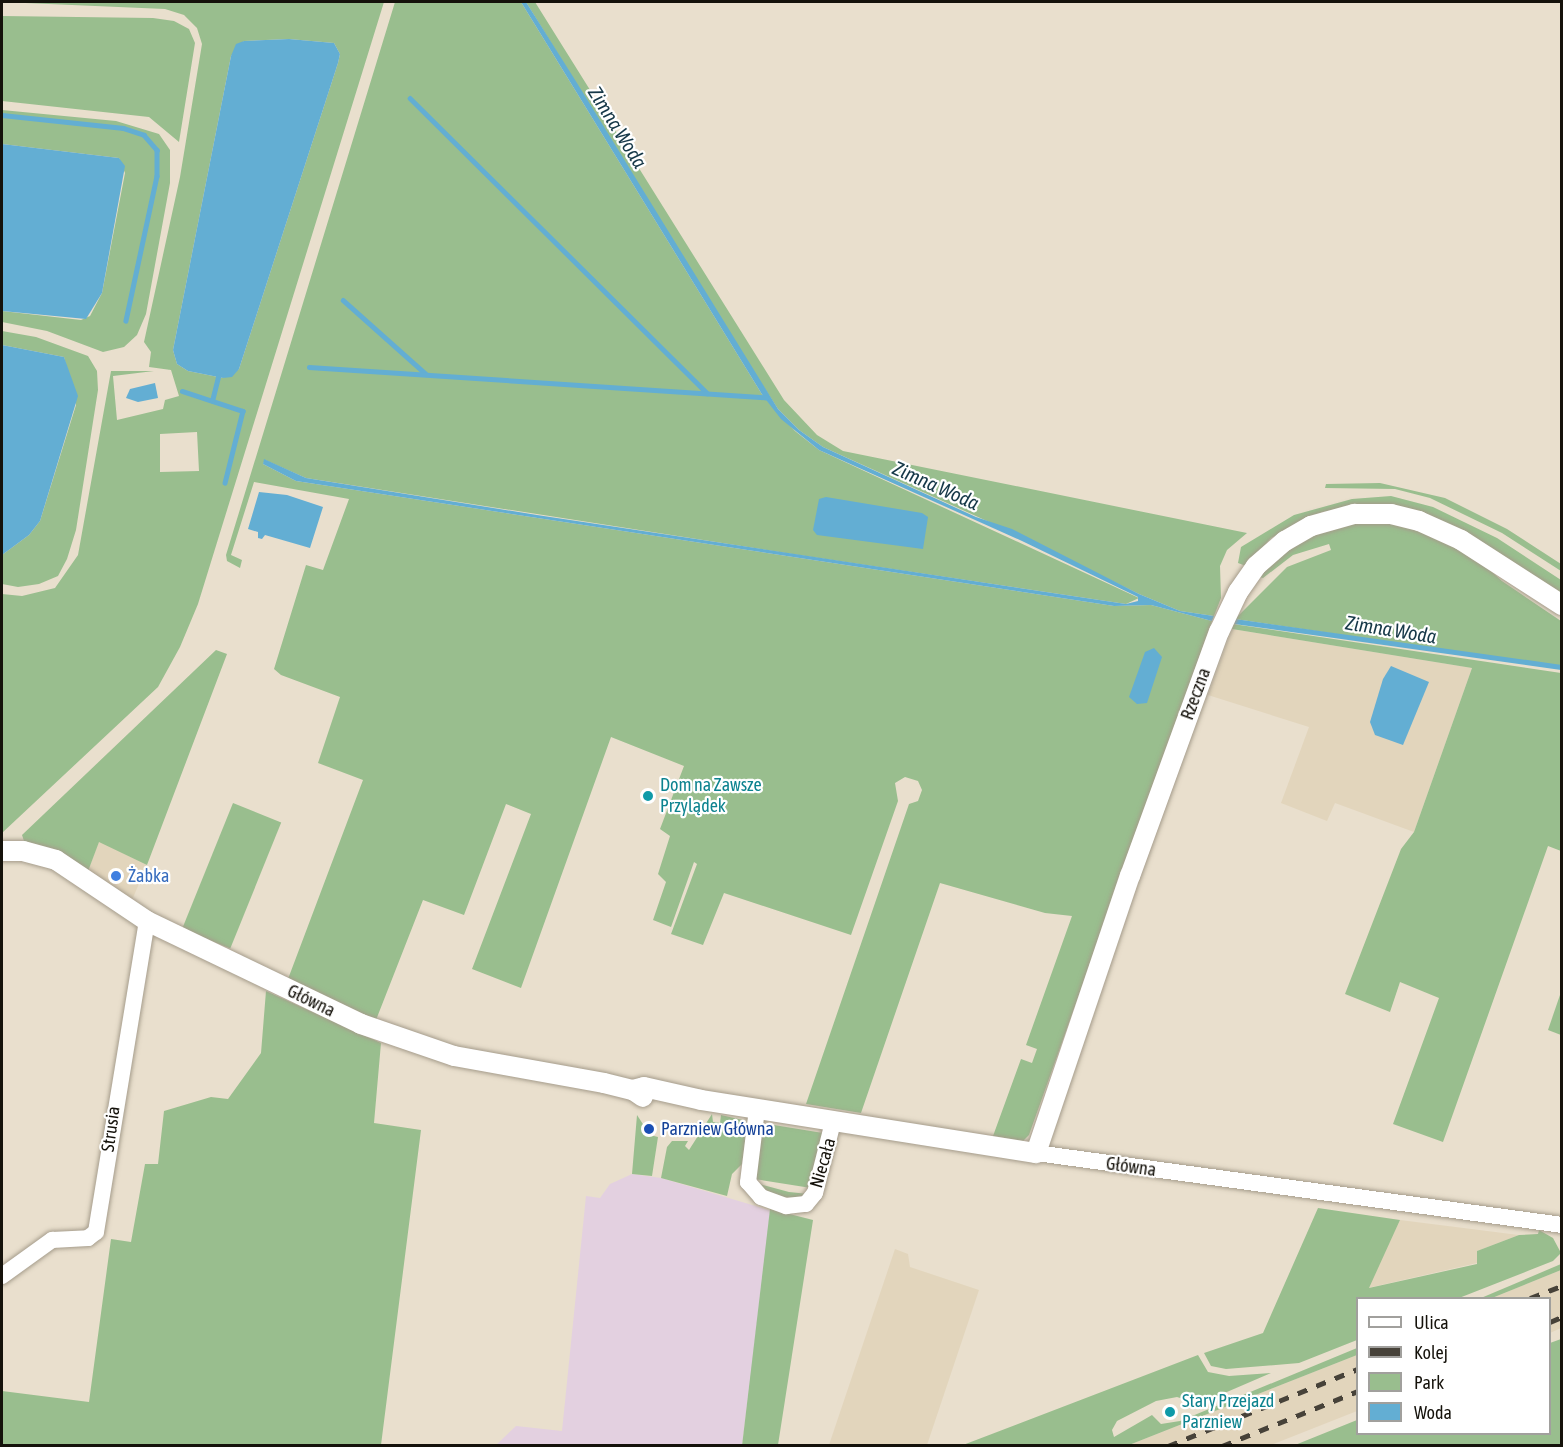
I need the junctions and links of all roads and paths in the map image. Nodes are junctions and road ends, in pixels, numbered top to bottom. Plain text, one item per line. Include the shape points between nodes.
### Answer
1 (1562, 605) edge
2 (8, 851) edge
3 (147, 921) junction
4 (757, 1109) junction
5 (833, 1122) junction
6 (1035, 1153) junction
7 (1562, 1225) edge
8 (2, 1276) edge

1 - 6 street, Rzeczna via 1446,532 1406,517 1370,513 1325,520 1284,541 1256,566 1220,631
2 - 3 street, Główna via 61,862 118,905
3 - 4 street, Główna via 342,1016 386,1033 478,1061
3 - 8 street, Strusia via 114,1100 96,1232 88,1238 52,1240
4 - 5 street, Główna
4 - 5 street, Niecała via 748,1182 761,1197 786,1206 806,1204 815,1193
5 - 6 street, Główna
6 - 7 street, Główna

